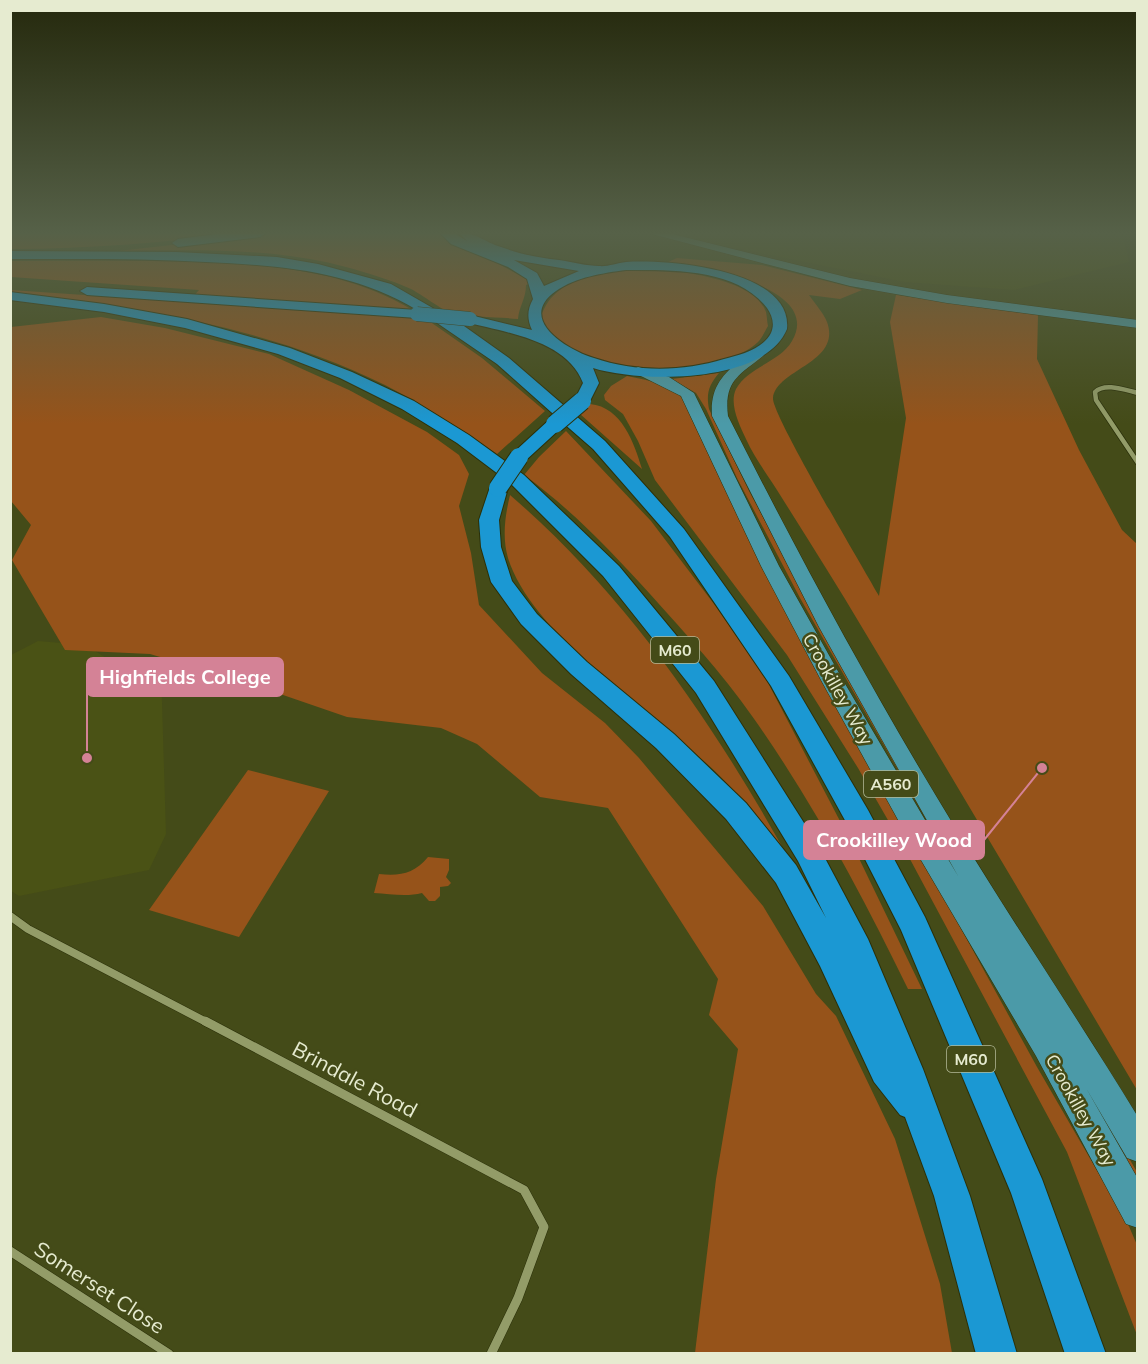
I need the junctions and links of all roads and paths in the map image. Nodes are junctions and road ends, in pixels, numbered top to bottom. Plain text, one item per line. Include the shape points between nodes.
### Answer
1 (15, 297) edge
2 (155, 297) edge
3 (405, 297) edge
4 (763, 297) edge
5 (933, 297) edge
6 (539, 298) edge
7 (1070, 315) junction
8 (1137, 320) edge
9 (545, 338) junction
10 (566, 352) junction
11 (758, 353) junction
12 (638, 371) junction
13 (1137, 393) edge
14 (1137, 463) edge
15 (10, 915) edge
16 (920, 1112) junction
17 (1137, 1147) edge
18 (1137, 1212) edge
19 (10, 1251) edge
20 (169, 1353) edge
21 (491, 1353) edge
22 (997, 1353) edge
23 (1086, 1353) edge

1 - 16 highway, M60 via 188,324 284,351 408,405 517,479 611,571 705,687 808,853 858,949
2 - 9 highway, bridge via 470,319
3 - 23 highway, M60 via 459,329 578,425 677,533 781,682 914,926 1025,1181
4 - 11 highway, A560 via 773,305 780,329 776,338
5 - 7 main road
6 - 9 highway via 534,316
7 - 8 main road
7 - 8 main road
9 - 10 highway, A560
10 - 12 highway, A560 via 608,367
10 - 16 highway, M60, bridge via 586,370 591,383 582,401 519,458 498,488 489,520 491,547 502,582 529,619 579,668 665,741 736,811 786,874 886,1070
11 - 12 highway, A560 via 704,369
11 - 17 main road, Crookilley Way / A560 via 724,381 718,402 720,416 857,680 947,836 1088,1061
12 - 18 main road, Crookilley Way / A560 via 687,393 770,566 917,831 1046,1046
13 - 14 street via 1110,387 1095,392 1096,400
15 - 21 street, Brindale Road via 28,929 524,1190 544,1227 518,1298
16 - 22 highway, M60 via 952,1196
19 - 20 street, Somerset Close

